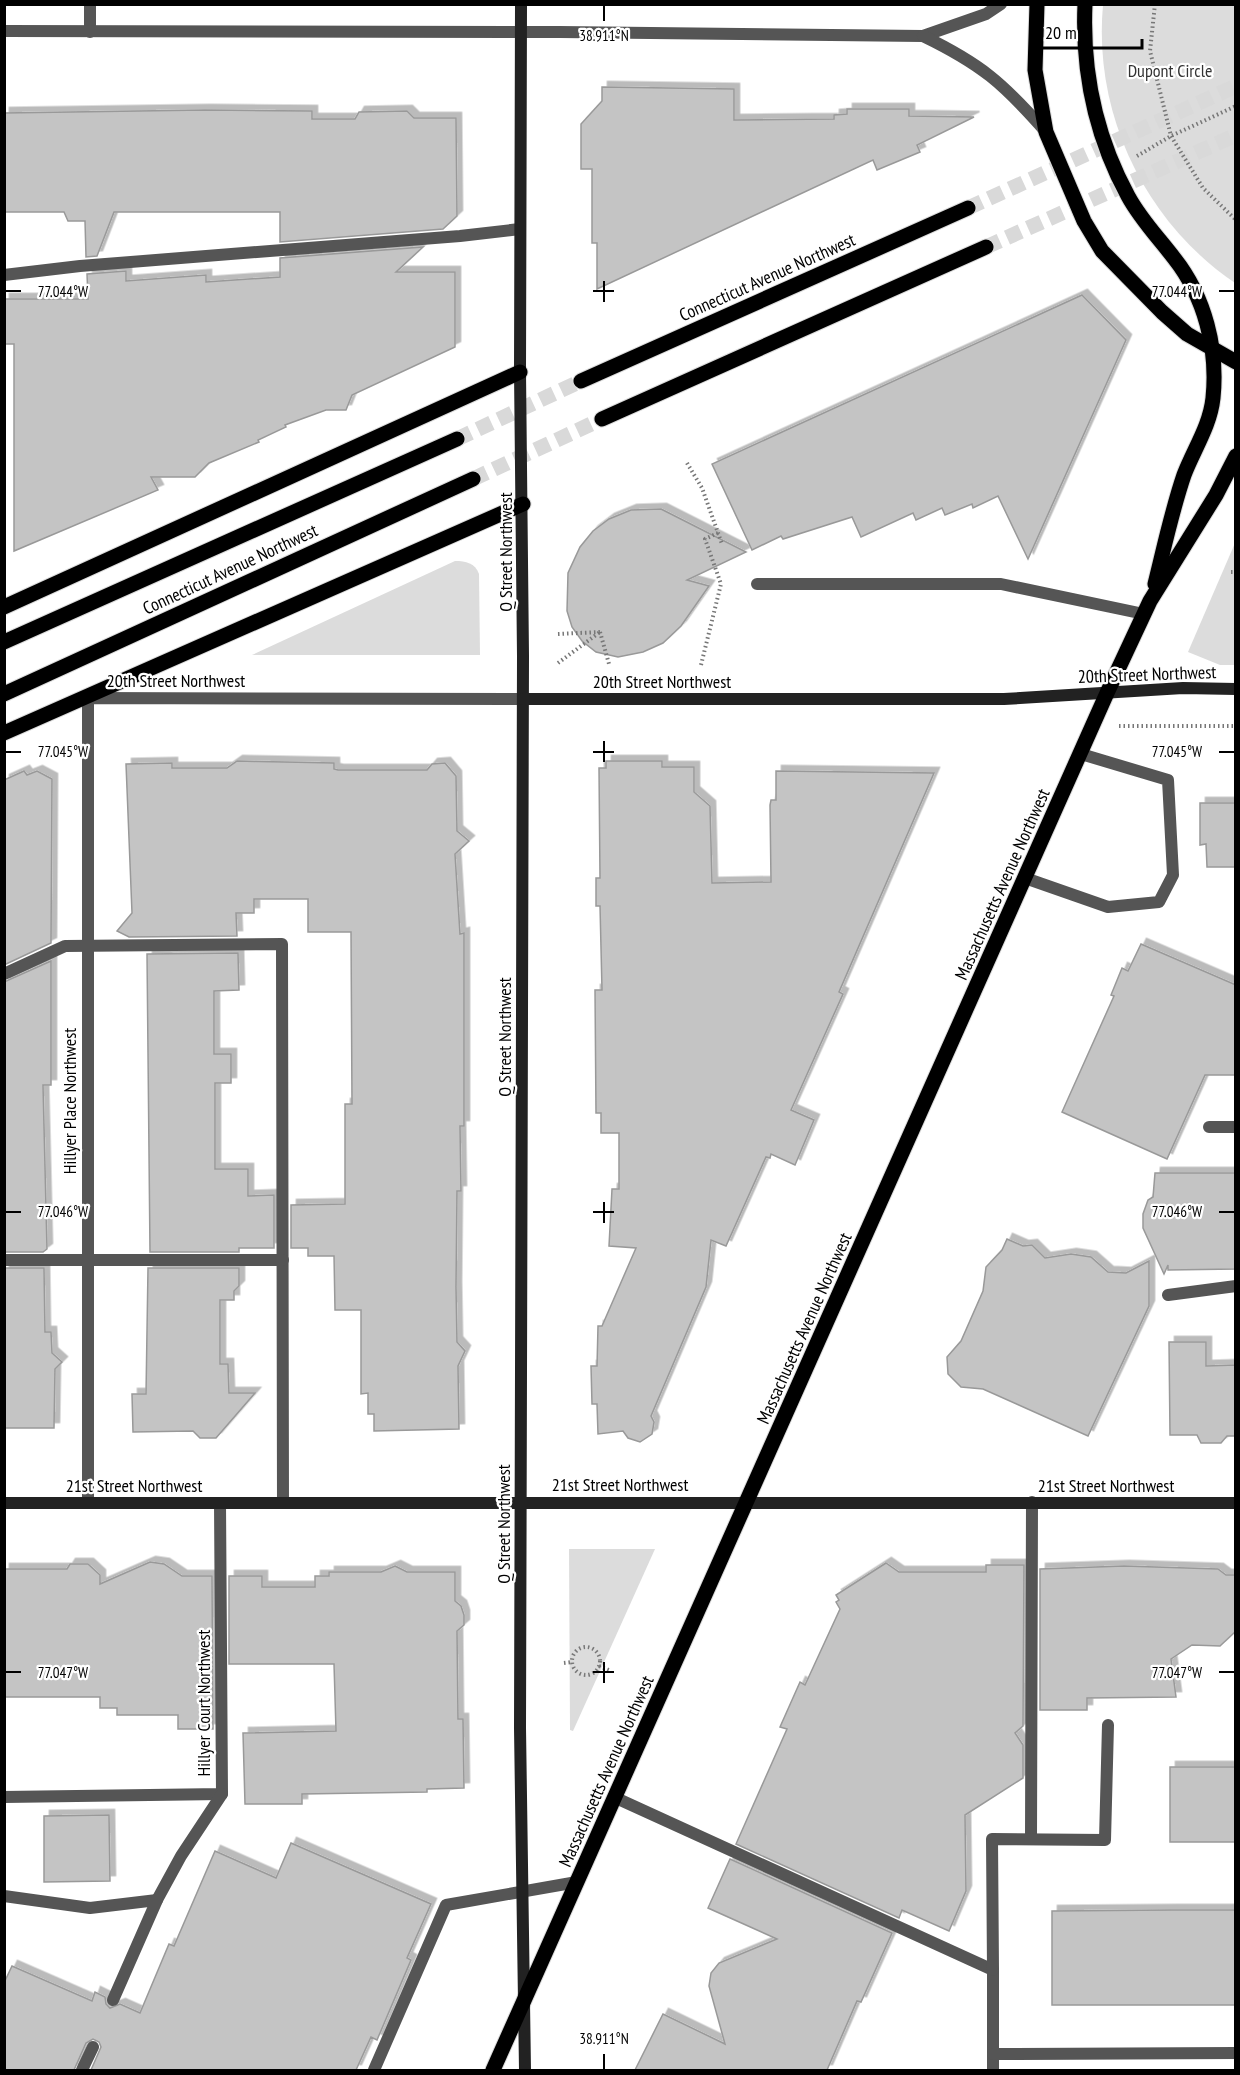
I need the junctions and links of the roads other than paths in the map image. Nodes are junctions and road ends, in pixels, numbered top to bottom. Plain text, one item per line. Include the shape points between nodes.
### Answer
1 (90, 4) edge
2 (522, 4) edge
3 (1001, 4) edge
4 (1037, 4) edge
5 (1084, 4) edge
6 (4, 32) edge
7 (90, 32) junction
8 (522, 32) junction
9 (923, 36) junction
10 (1046, 132) junction
11 (968, 208) tunnel mouth
12 (520, 229) junction
13 (986, 247) tunnel mouth
14 (4, 275) edge
15 (1211, 349) junction
16 (1236, 362) edge
17 (520, 372) junction
18 (581, 381) tunnel mouth
19 (602, 419) tunnel mouth
20 (457, 439) tunnel mouth
21 (1236, 456) edge
22 (473, 479) tunnel mouth
23 (523, 504) junction
24 (757, 584) dead end
25 (4, 607) edge
26 (1147, 607) junction
27 (4, 642) edge
28 (1236, 689) edge
29 (1107, 693) junction
30 (4, 694) edge
31 (88, 698) junction
32 (523, 699) junction
33 (4, 733) edge
34 (1081, 754) junction
35 (1025, 878) junction
36 (87, 946) junction
37 (4, 974) edge
38 (1209, 1127) dead end
39 (1236, 1127) edge
40 (88, 1259) junction
41 (4, 1260) edge
42 (284, 1260) junction
43 (1236, 1286) edge
44 (1168, 1295) dead end
45 (520, 1502) junction
46 (748, 1502) junction
47 (4, 1503) edge
48 (88, 1503) junction
49 (220, 1503) junction
50 (284, 1503) junction
51 (1032, 1503) junction
52 (1236, 1503) edge
53 (1108, 1725) dead end
54 (222, 1794) junction
55 (4, 1797) edge
56 (616, 1798) junction
57 (1031, 1839) junction
58 (577, 1882) junction
59 (523, 1892) junction
60 (4, 1896) edge
61 (157, 1900) junction
62 (993, 1970) junction
63 (524, 1997) junction
64 (112, 2000) dead end
65 (93, 2047) dead end
66 (1236, 2053) edge
67 (993, 2054) junction
68 (82, 2070) edge
69 (374, 2070) edge
70 (493, 2070) edge
71 (525, 2070) edge
72 (993, 2070) edge

1 - 7 street
2 - 8 main road, Q Street Northwest
3 - 9 street via 986,14
4 - 10 main road via 1035,70
5 - 15 main road, Massachusetts Avenue Northwest via 1088,80 1099,127 1136,209 1200,297
6 - 7 street
7 - 8 street
8 - 9 street
8 - 12 main road, Q Street Northwest
9 - 10 street via 991,75
10 - 15 main road via 1084,221 1102,251 1162,312
11 - 18 main road, Connecticut Avenue Northwest
12 - 14 street
12 - 17 main road, Q Street Northwest
13 - 19 main road
15 - 16 main road
15 - 26 main road, Massachusetts Avenue Northwest via 1213,399 1205,429 1184,475
17 - 23 main road, Q Street Northwest
17 - 25 main road
20 - 27 main road, Connecticut Avenue Northwest
21 - 26 main road, Massachusetts Avenue Northwest
22 - 30 main road, Connecticut Avenue Northwest
23 - 31 main road
23 - 32 main road, Q Street Northwest
24 - 26 street via 1000,584
26 - 29 main road, Massachusetts Avenue Northwest
28 - 29 main road, 20th Street Northwest
29 - 32 main road, 20th Street Northwest via 1004,699
29 - 34 main road, Massachusetts Avenue Northwest
31 - 32 street, 20th Street Northwest
31 - 33 main road
31 - 36 street, Hillyer Place Northwest
32 - 45 main road, Q Street Northwest
34 - 35 main road, Massachusetts Avenue Northwest
34 - 35 street via 1168,780 1173,874 1159,902 1108,907
35 - 46 main road, Massachusetts Avenue Northwest
36 - 37 street via 65,946
36 - 40 street, Hillyer Place Northwest
36 - 42 street via 282,944
38 - 39 street
40 - 41 street
40 - 42 street
40 - 48 street, Hillyer Place Northwest
42 - 50 street
43 - 44 street
45 - 46 main road, 21st Street Northwest
45 - 50 main road, 21st Street Northwest
45 - 59 main road, Q Street Northwest
46 - 51 main road, 21st Street Northwest
46 - 56 main road, Massachusetts Avenue Northwest
47 - 48 main road, 21st Street Northwest
48 - 49 main road, 21st Street Northwest
49 - 50 main road, 21st Street Northwest
49 - 54 street, Hillyer Court Northwest
51 - 52 main road, 21st Street Northwest
51 - 57 street
53 - 57 street via 1105,1840
54 - 55 street, Hillyer Court Northwest
54 - 61 street
56 - 58 main road, Massachusetts Avenue Northwest
56 - 62 street
57 - 62 street via 992,1839
58 - 59 street
58 - 63 main road, Massachusetts Avenue Northwest
59 - 63 main road, Q Street Northwest
59 - 69 street via 446,1905
60 - 61 street via 90,1908
61 - 64 street
62 - 67 street
63 - 70 main road, Massachusetts Avenue Northwest
63 - 71 main road, Q Street Northwest
65 - 68 street
66 - 67 street
67 - 72 street

